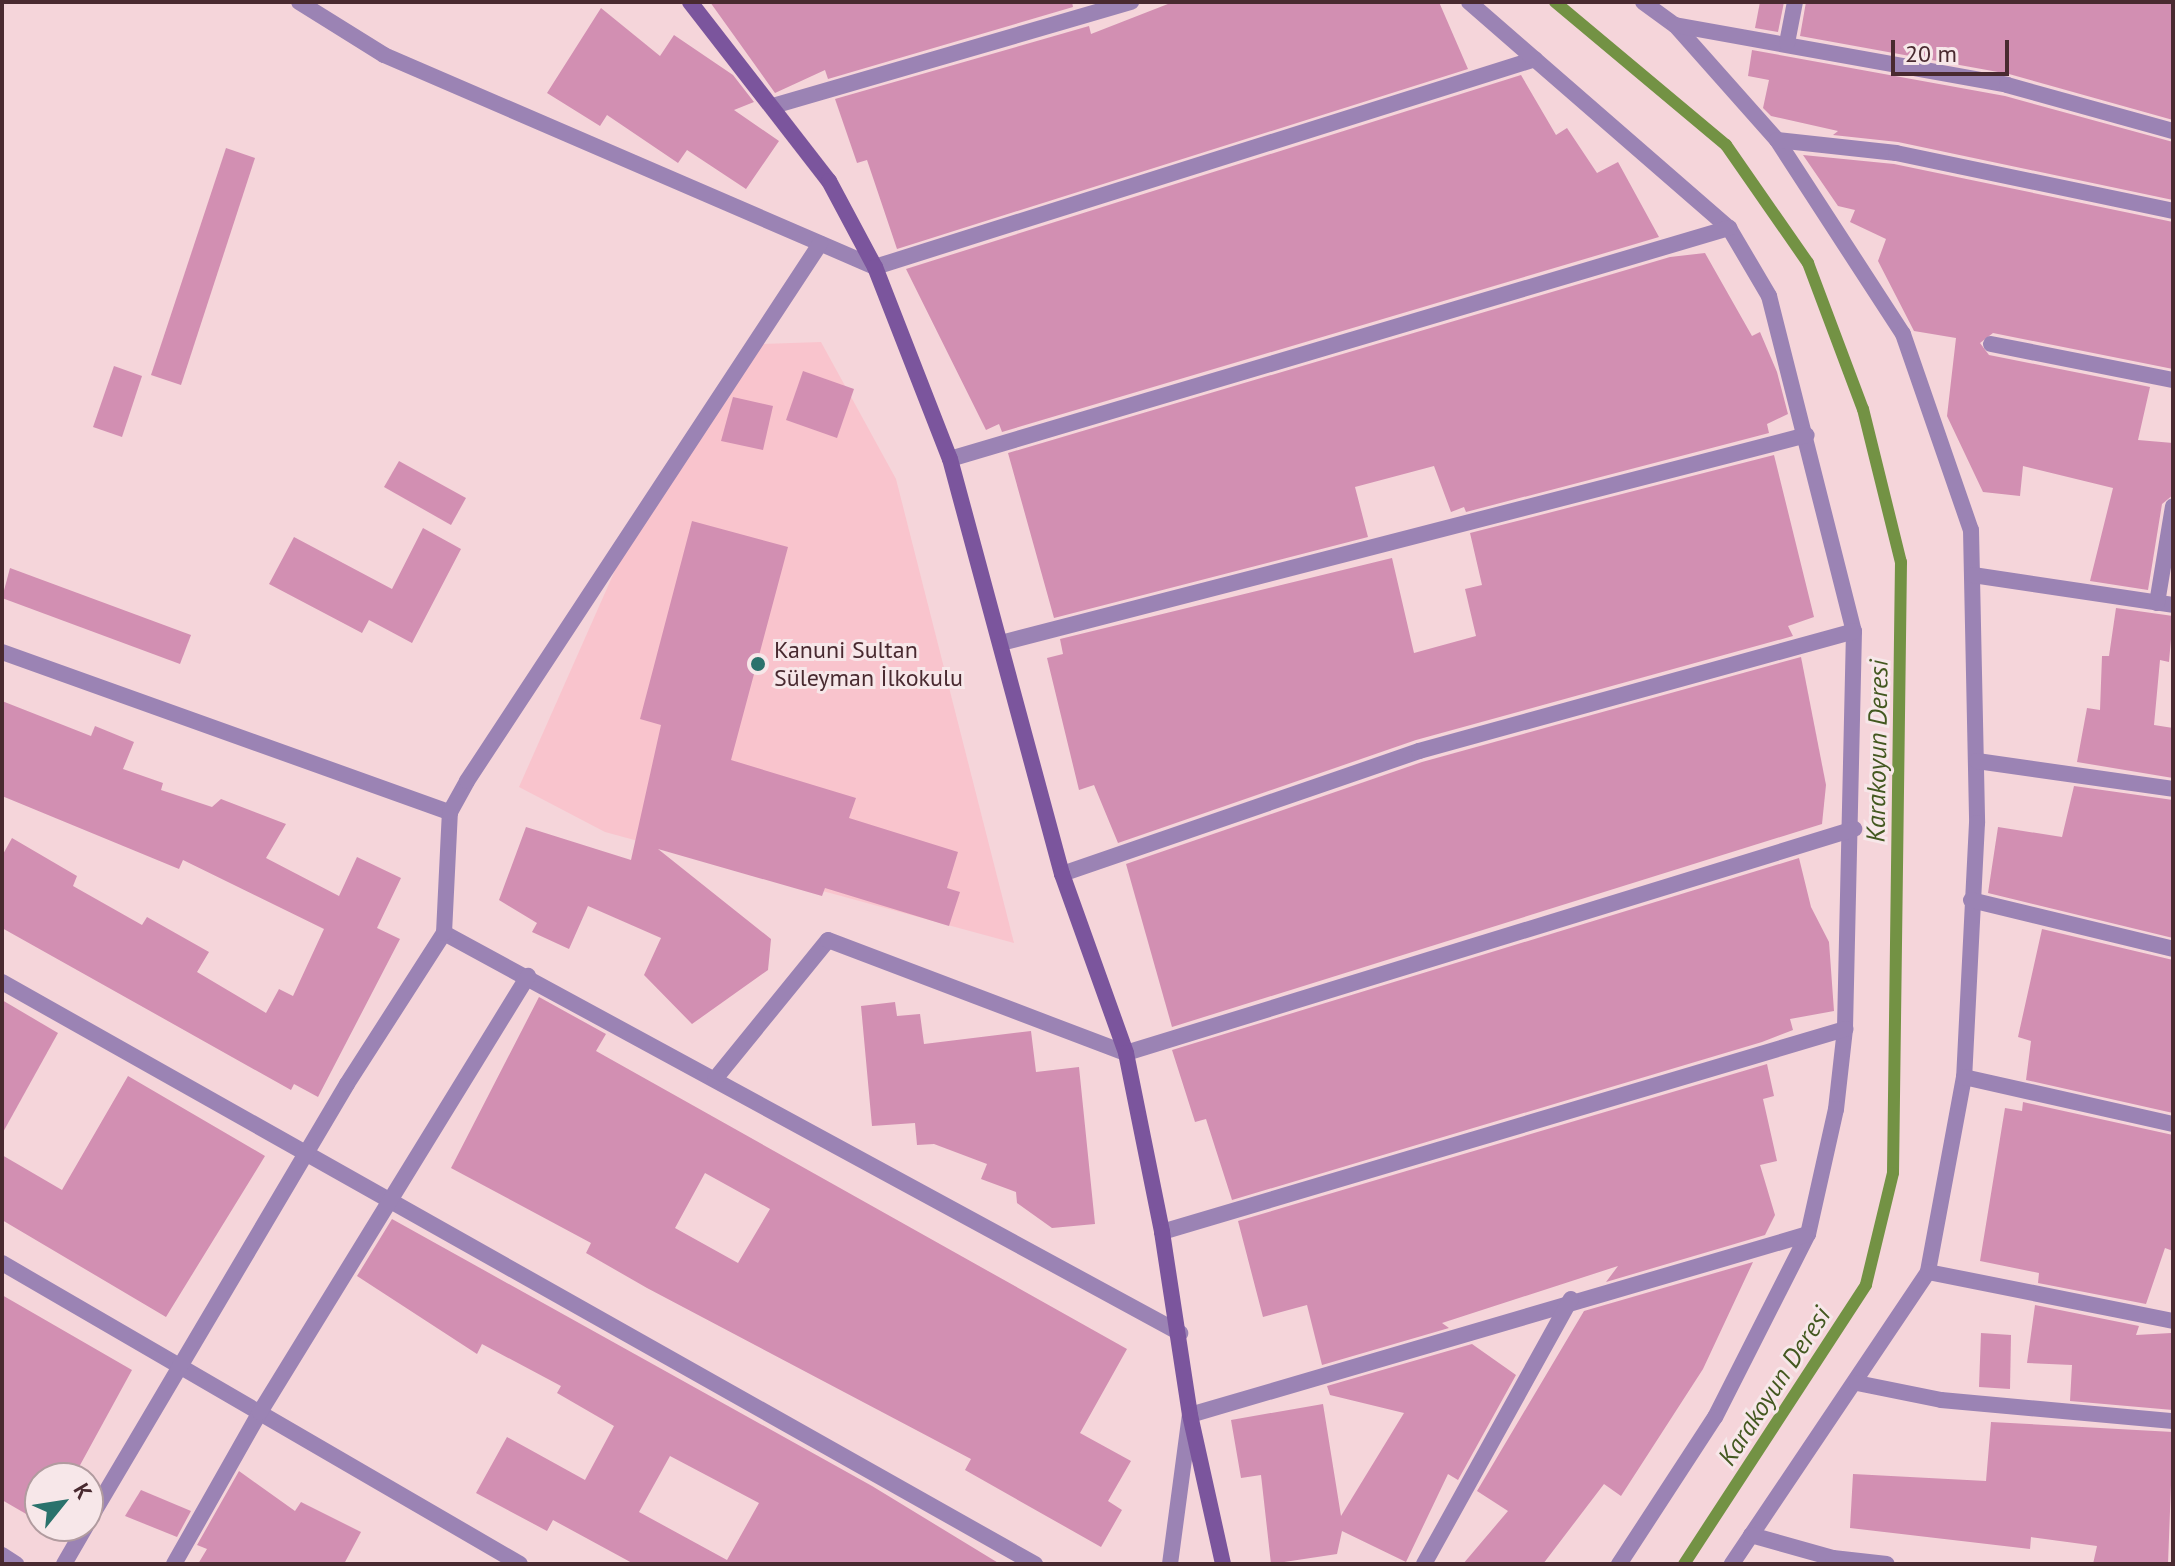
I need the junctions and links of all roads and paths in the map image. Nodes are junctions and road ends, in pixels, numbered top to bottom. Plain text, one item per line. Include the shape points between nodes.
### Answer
1 (299, 2) edge
2 (690, 2) edge
3 (1131, 2) edge
4 (1469, 2) edge
5 (1643, 2) edge
6 (1795, 2) edge
7 (1675, 25) junction
8 (1787, 43) junction
9 (1535, 59) junction
10 (773, 106) junction
11 (2173, 131) edge
12 (1777, 140) junction
13 (2173, 211) edge
14 (1729, 228) junction
15 (820, 244) junction
16 (875, 267) junction
17 (1991, 344) dead end
18 (2173, 380) edge
19 (1807, 435) junction
20 (950, 459) junction
21 (2173, 506) edge
22 (1973, 575) junction
23 (2165, 604) edge
24 (1854, 631) junction
25 (1001, 643) junction
26 (2, 652) edge
27 (1977, 761) junction
28 (2173, 789) edge
29 (450, 812) junction
30 (1854, 829) junction
31 (1062, 874) junction
32 (1971, 900) junction
33 (444, 933) junction
34 (2173, 949) edge
35 (528, 976) junction
36 (2, 982) edge
37 (1845, 1029) junction
38 (1126, 1053) junction
39 (1964, 1077) junction
40 (715, 1079) junction
41 (2173, 1124) edge
42 (306, 1156) junction
43 (390, 1197) junction
44 (1162, 1232) junction
45 (1808, 1234) junction
46 (2, 1263) edge
47 (1928, 1272) junction
48 (1571, 1299) junction
49 (2173, 1321) edge
50 (1180, 1333) junction
51 (176, 1369) junction
52 (1857, 1383) junction
53 (260, 1412) junction
54 (1190, 1415) junction
55 (2173, 1421) edge
56 (104, 1494) edge
57 (1751, 1535) junction
58 (77, 1542) edge
59 (2, 1555) edge
60 (16, 1564) edge
61 (64, 1564) edge
62 (174, 1564) edge
63 (520, 1564) edge
64 (1035, 1564) edge
65 (1170, 1564) edge
66 (1223, 1564) edge
67 (1424, 1564) edge
68 (1619, 1564) edge
69 (1732, 1564) edge
70 (1887, 1564) edge

1 - 15 street via 384,55
2 - 10 main road
3 - 10 street
4 - 9 street
5 - 7 street
6 - 8 street
7 - 8 street
7 - 12 street
8 - 11 street via 2007,85
9 - 14 street
9 - 16 street
10 - 16 main road via 829,181
12 - 13 street via 1896,153
12 - 22 street via 1903,334 1971,530
14 - 19 street via 1769,296
14 - 20 street
15 - 16 street
15 - 29 street
16 - 20 main road
17 - 18 street
19 - 24 street
19 - 25 street
20 - 25 main road
21 - 23 street
22 - 23 street
22 - 27 street
24 - 30 street
24 - 31 street via 1419,751
25 - 31 main road
26 - 29 street
27 - 28 street
27 - 32 street
29 - 33 street
30 - 37 street
30 - 38 street
31 - 38 main road
32 - 34 street
32 - 39 street
33 - 35 street
33 - 42 street
35 - 40 street
35 - 43 street
36 - 42 street
37 - 44 street
37 - 45 street via 1836,1109
38 - 40 street via 828,940
38 - 44 main road
39 - 41 street
39 - 47 street
40 - 50 street
42 - 43 street
42 - 51 street
43 - 53 street
43 - 64 street
44 - 50 main road
45 - 48 street
45 - 68 street via 1715,1417
46 - 51 street
47 - 49 street
47 - 52 street
48 - 54 street via 1316,1383
48 - 67 street
50 - 54 main road
51 - 53 street
51 - 56 street
52 - 55 street via 1941,1400
52 - 57 street
53 - 62 street
53 - 63 street
54 - 65 street
54 - 66 main road
57 - 69 street
57 - 70 street via 1833,1558
58 - 61 street
59 - 60 street

